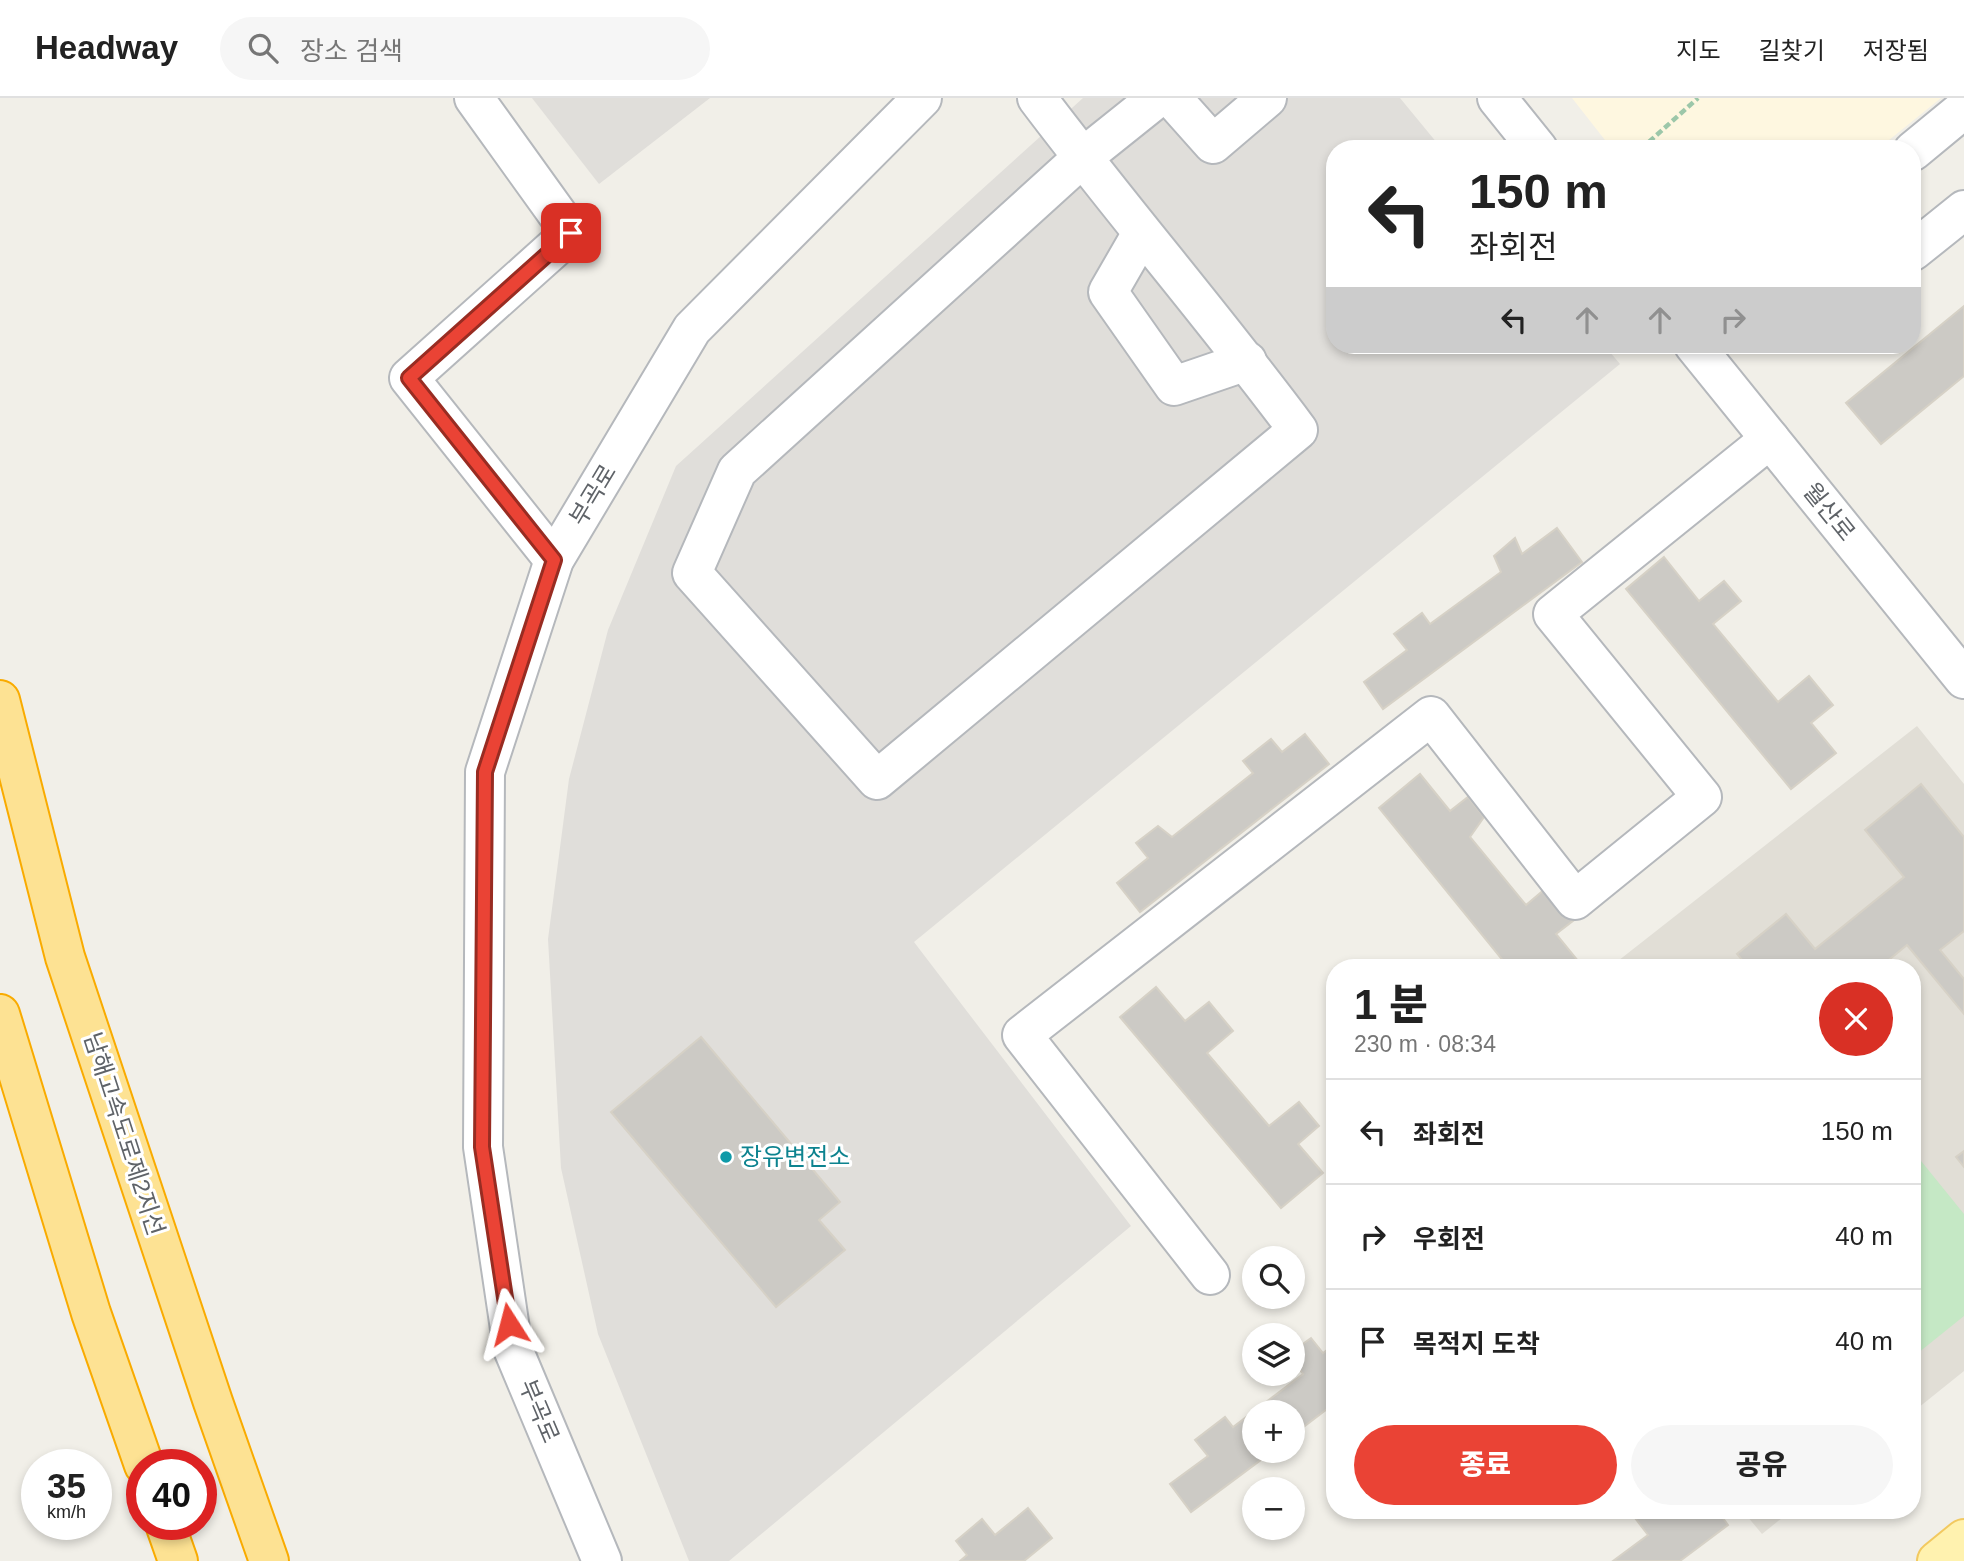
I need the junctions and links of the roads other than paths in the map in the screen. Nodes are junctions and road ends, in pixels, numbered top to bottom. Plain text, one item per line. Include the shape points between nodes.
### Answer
1 (474, 98) edge
2 (922, 98) edge
3 (1037, 98) edge
4 (1157, 98) edge
5 (1172, 98) edge
6 (1267, 98) edge
7 (1497, 98) edge
8 (1964, 109) edge
9 (1531, 140) edge
10 (1921, 144) edge
11 (1082, 158) junction
12 (1964, 210) edge
13 (1142, 233) junction
14 (1921, 245) edge
15 (1701, 354) edge
16 (1247, 361) junction
17 (1770, 439) junction
18 (554, 560) junction
19 (1964, 679) edge
20 (0, 700) edge
21 (0, 1014) edge
22 (1210, 1275) dead end
23 (138, 1449) edge
24 (1964, 1539) edge
25 (171, 1540) edge
26 (178, 1561) edge
27 (269, 1561) edge
28 (602, 1561) edge
29 (1937, 1561) edge

1 - 18 street via 571,233 409,378
2 - 18 street, 부곡로 via 692,329
3 - 11 street
4 - 11 street
5 - 6 street via 1213,144
7 - 9 street
8 - 10 street
11 - 13 street
11 - 16 street via 737,471 692,573 877,780 1298,430
12 - 14 street
13 - 16 street
13 - 16 street via 1108,292 1174,386
15 - 17 street, 월산로
17 - 19 street, 월산로
17 - 22 street via 1553,614 1702,797 1575,900 1431,716 1021,1035
18 - 28 street, 부곡로 via 485,772 482,1147 513,1349
20 - 27 highway, 남해고속도로제2지선 via 65,957
21 - 23 highway via 91,1313
24 - 29 main road
25 - 26 highway

